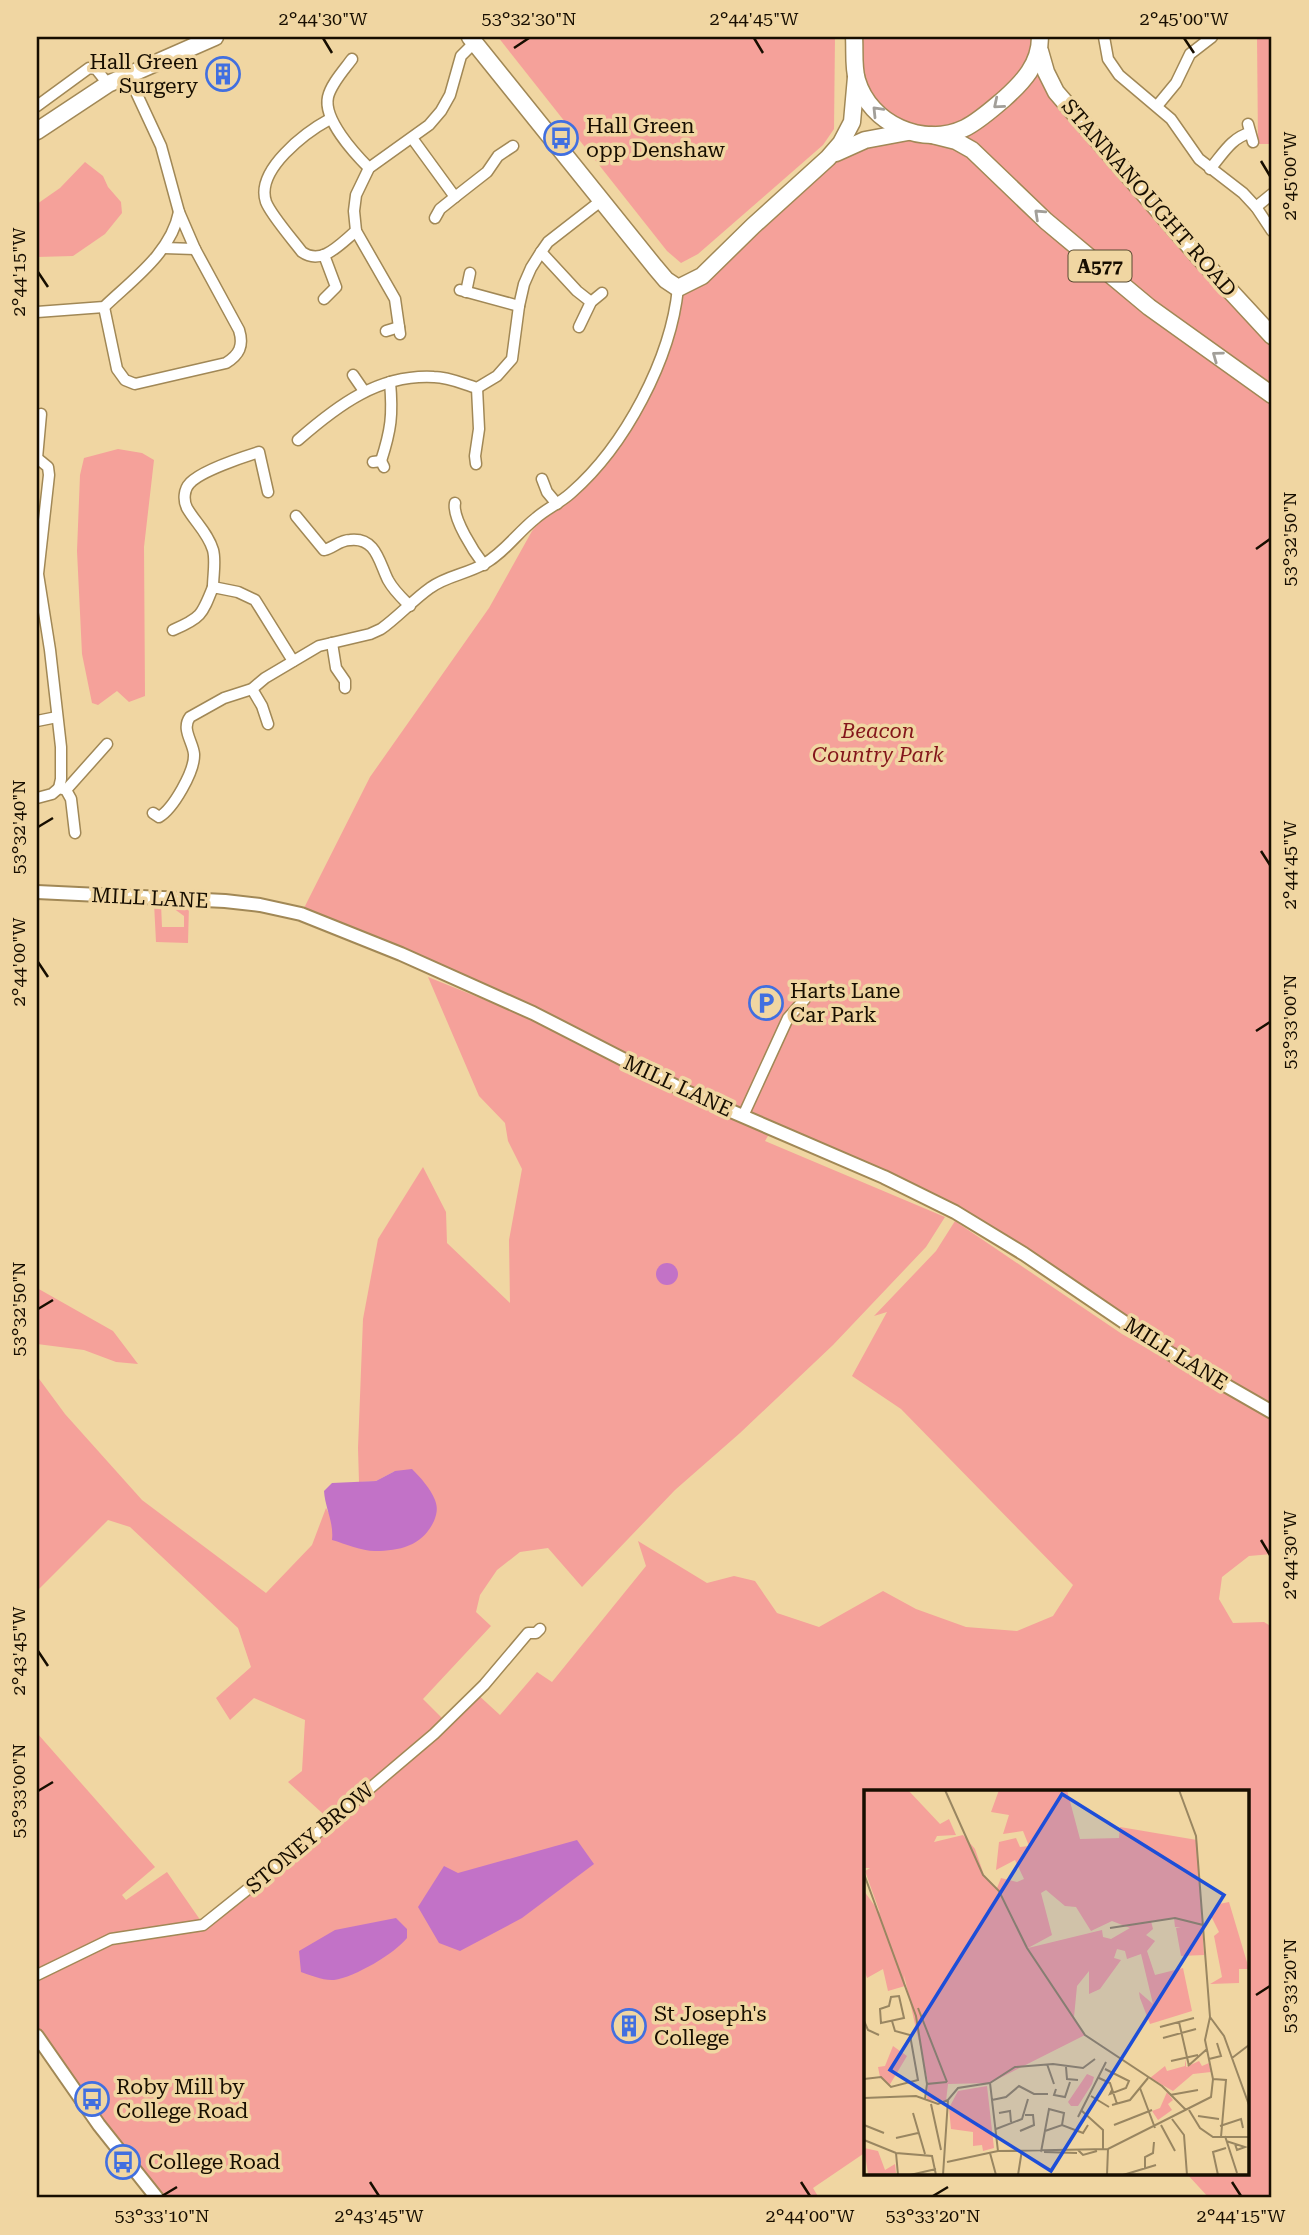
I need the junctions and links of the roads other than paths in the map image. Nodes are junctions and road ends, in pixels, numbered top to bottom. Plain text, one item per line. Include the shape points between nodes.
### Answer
1 (215, 37) edge
2 (854, 37) edge
3 (1104, 37) edge
4 (1212, 37) edge
5 (473, 39) edge
6 (1040, 44) edge
7 (351, 66) dead end
8 (128, 75) junction
9 (856, 77) junction
10 (108, 84) junction
11 (37, 106) edge
12 (1157, 106) junction
13 (330, 119) junction
14 (37, 131) edge
15 (911, 132) junction
16 (1250, 133) dead end
17 (932, 135) junction
18 (412, 138) junction
19 (511, 151) dead end
20 (828, 158) junction
21 (369, 168) junction
22 (1210, 169) junction
23 (1272, 194) edge
24 (455, 197) junction
25 (602, 200) junction
26 (1256, 207) junction
27 (179, 212) junction
28 (435, 218) dead end
29 (356, 231) junction
30 (1272, 231) edge
31 (164, 248) junction
32 (195, 248) junction
33 (541, 252) junction
34 (324, 255) junction
35 (470, 273) dead end
36 (678, 288) junction
37 (601, 293) dead end
38 (324, 299) dead end
39 (591, 302) junction
40 (519, 306) junction
41 (104, 307) junction
42 (37, 312) edge
43 (579, 327) dead end
44 (386, 331) dead end
45 (1272, 336) edge
46 (353, 375) dead end
47 (390, 382) junction
48 (477, 388) junction
49 (364, 391) junction
50 (1272, 395) edge
51 (41, 414) dead end
52 (298, 440) dead end
53 (37, 458) edge
54 (472, 459) dead end
55 (379, 463) dead end
56 (542, 477) dead end
57 (267, 492) dead end
58 (557, 504) junction
59 (452, 509) dead end
60 (299, 517) dead end
61 (484, 565) junction
62 (38, 585) edge
63 (213, 587) junction
64 (410, 606) junction
65 (170, 631) dead end
66 (332, 643) junction
67 (293, 661) junction
68 (345, 688) dead end
69 (252, 689) junction
70 (57, 717) junction
71 (37, 721) edge
72 (267, 725) dead end
73 (107, 744) dead end
74 (63, 789) junction
75 (37, 798) edge
76 (157, 818) dead end
77 (75, 833) dead end
78 (37, 892) edge
79 (805, 999) dead end
80 (743, 1116) junction
81 (1272, 1412) edge
82 (540, 1629) dead end
83 (37, 1975) edge
84 (37, 2036) edge
85 (157, 2198) edge

1 - 8 main road
2 - 9 main road, A577
3 - 12 street via 1115,70
4 - 12 street via 1190,54 1176,83
5 - 18 street via 461,56 441,111
5 - 25 main road
6 -> 17 main road, A577 via 1028,75 977,121 952,133
6 - 45 main road, STANNANOUGHT ROAD / A577 via 1056,92 1071,111
7 - 13 street via 328,96
8 - 10 main road
8 - 27 street via 161,146
15 -> 9 main road, A577 via 894,126 873,108
9 - 20 main road, A577 via 849,129
10 - 11 street via 96,69 89,68
10 - 14 main road
12 - 22 street
13 - 21 street
13 - 34 street via 306,133 281,158 265,193 268,206 302,252 309,257
15 - 17 main road, A577
15 - 20 main road, A577 via 855,143
16 - 22 street via 1235,139
50 -> 17 main road, A577 via 1149,307 1046,221 972,150
18 - 21 street
18 - 24 street
19 - 24 street via 498,156 487,172
20 - 36 main road, A577 via 702,276
21 - 29 street via 356,195
22 - 26 street
23 - 26 street
24 - 28 street
25 - 33 street
25 - 36 main road via 666,280
26 - 30 street
27 - 31 street
27 - 32 street
29 - 34 street
29 - 44 street via 395,299 399,331
31 - 32 street
31 - 41 street
32 - 41 street via 240,330 240,350 234,358 135,384 117,369
33 - 39 street
33 - 40 street
34 - 38 street via 340,287
35 - 40 street via 463,291
36 - 58 street via 664,348 632,416 592,472
37 - 39 street
39 - 43 street
40 - 48 street via 512,359 497,376
41 - 42 street
46 - 49 street
47 - 48 street via 435,377
47 - 49 street
47 - 55 street via 393,410
48 - 54 street via 479,429
49 - 52 street
51 - 53 street
53 - 62 street via 48,467 49,475
56 - 58 street
57 - 63 street via 262,451 196,478 185,490 188,508 214,553
58 - 61 street
59 - 61 street
60 - 64 street via 321,554 344,541 364,541 375,549 388,580
61 - 64 street via 438,583
62 - 70 street
63 - 65 street via 200,616
63 - 67 street via 255,600
64 - 66 street via 381,629
66 - 67 street
66 - 68 street
67 - 69 street
69 - 72 street
69 - 76 street via 224,698 186,722 194,763 165,813
70 - 71 street
70 - 74 street
73 - 74 street
74 - 75 street
74 - 77 street via 71,799
78 - 80 street, MILL LANE via 225,901 300,914 533,1013
79 - 80 street via 788,1018
80 - 81 street, MILL LANE via 955,1212 1171,1354
82 - 83 street, STONEY BROW via 528,1633 434,1734 203,1925 111,1939
84 - 85 street

